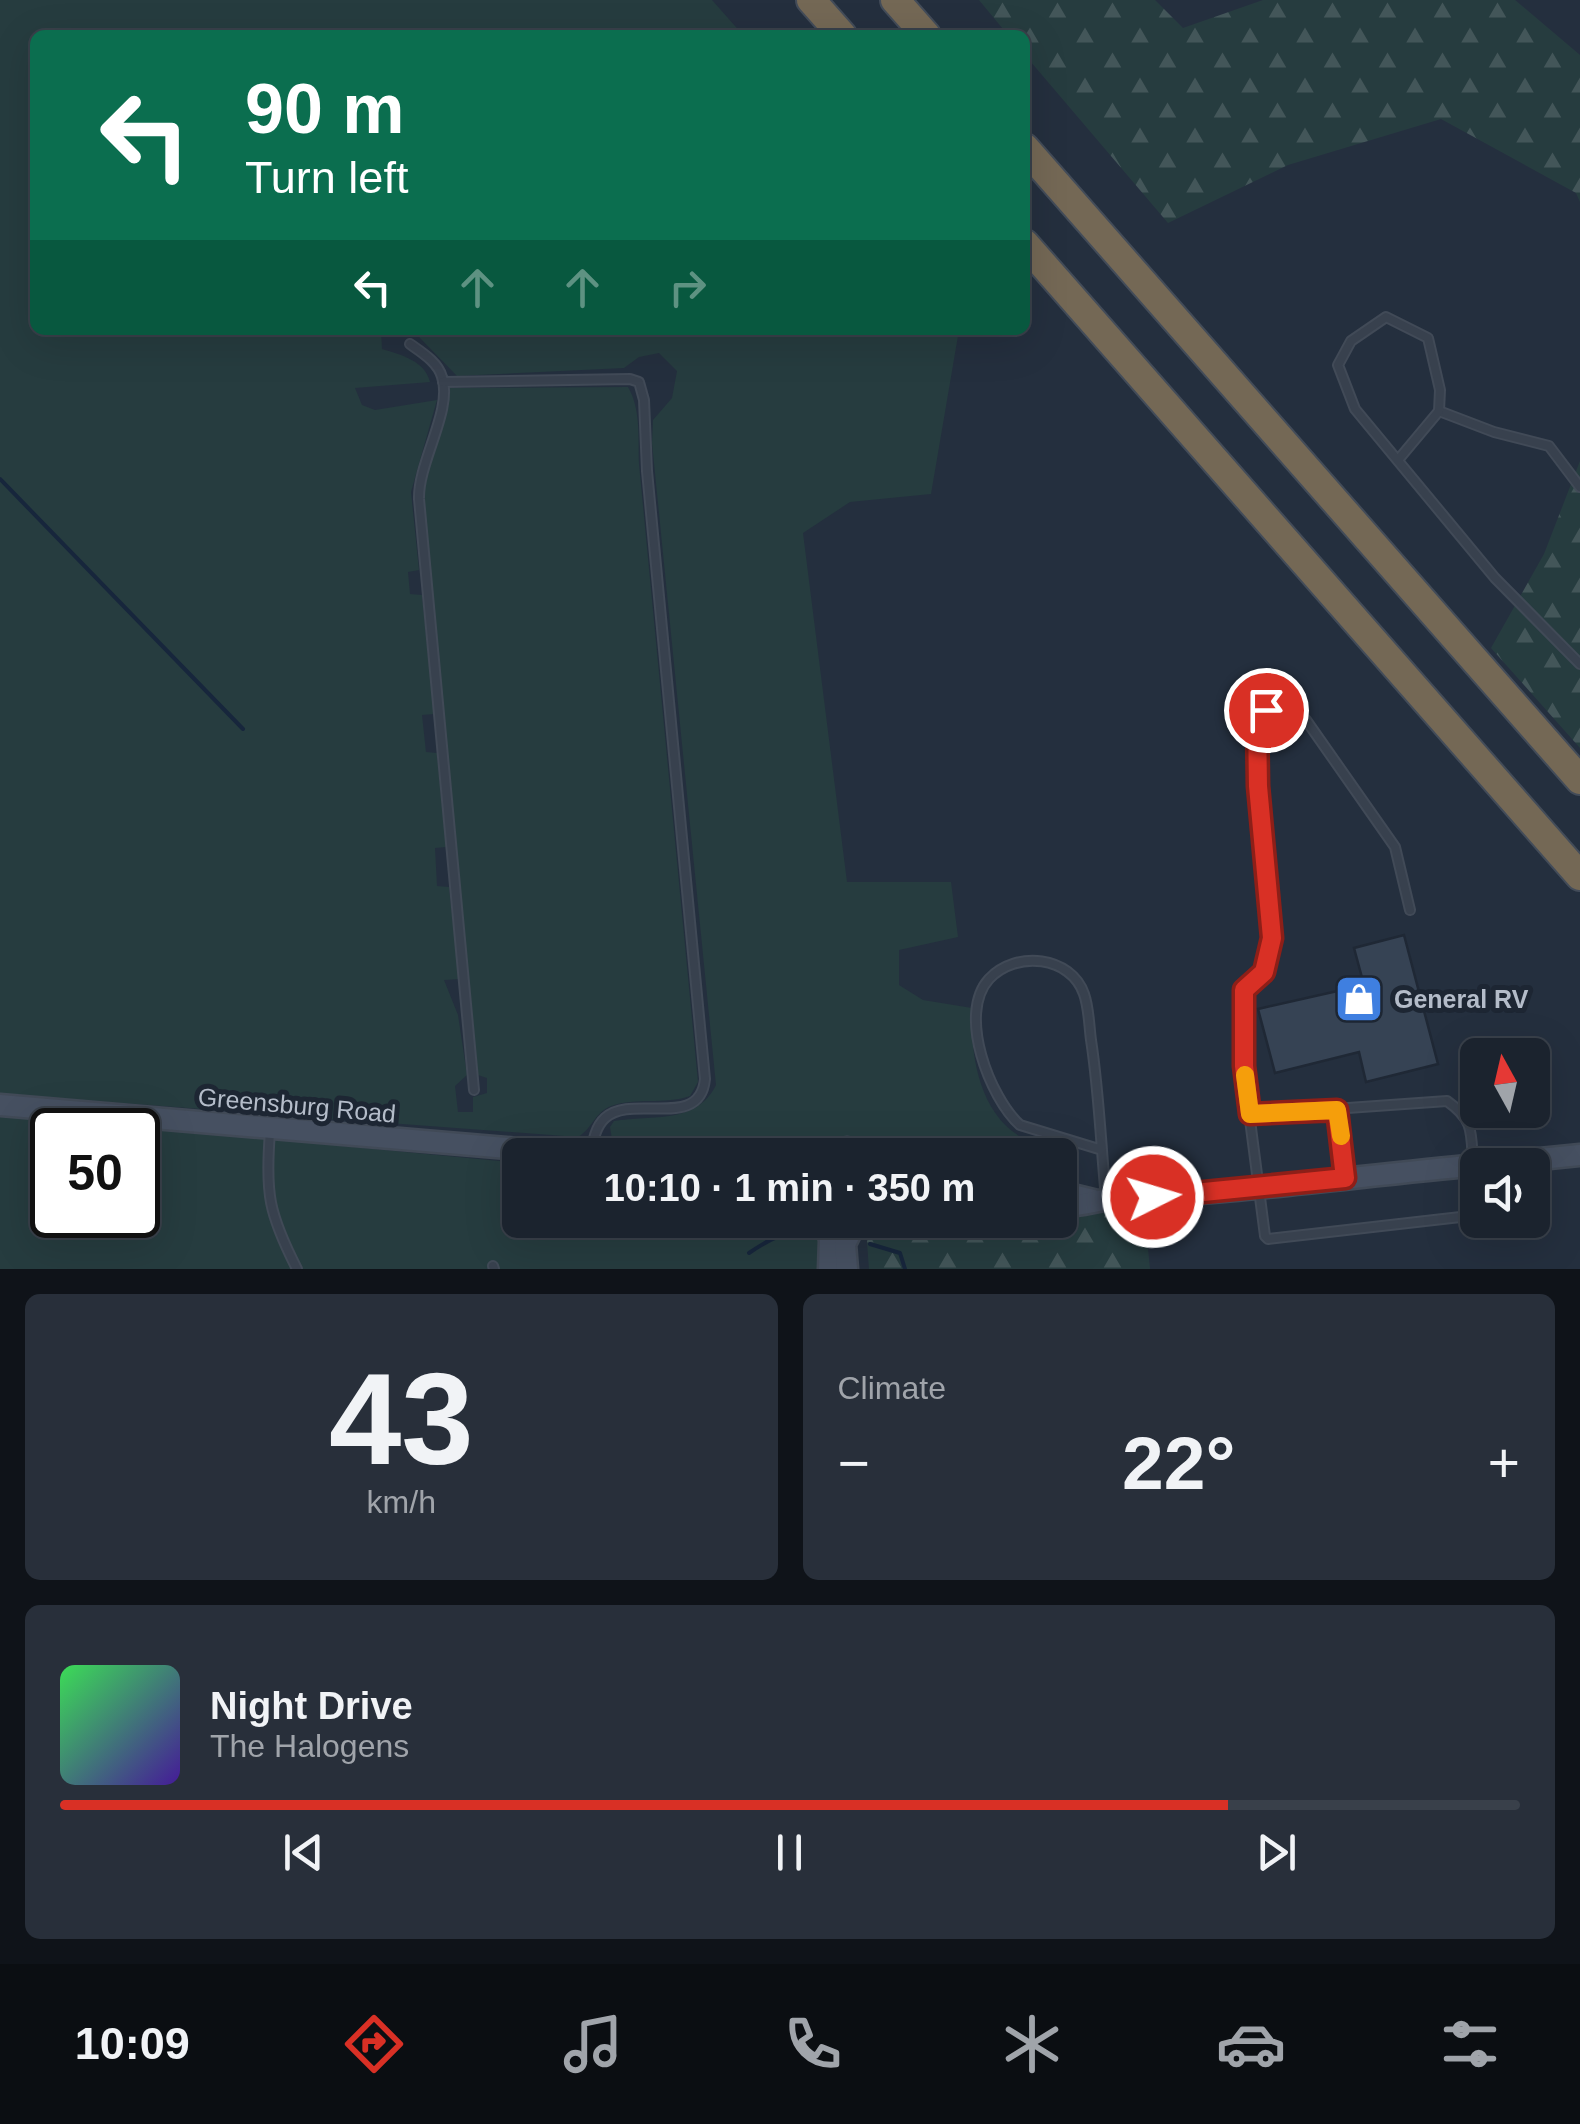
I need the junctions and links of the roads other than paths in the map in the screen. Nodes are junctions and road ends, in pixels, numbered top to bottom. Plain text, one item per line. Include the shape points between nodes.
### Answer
1 (811, 0) edge
2 (895, 0) edge
3 (838, 30) edge
4 (922, 30) edge
5 (1030, 154) edge
6 (1030, 250) edge
7 (410, 344) dead end
8 (443, 382) junction
9 (1438, 411) junction
10 (1398, 460) junction
11 (1580, 486) edge
12 (1580, 664) edge
13 (1580, 780) edge
14 (1580, 876) edge
15 (1410, 910) dead end
16 (474, 1090) dead end
17 (0, 1105) edge
18 (1337, 1110) junction
19 (1250, 1114) junction
20 (271, 1128) junction
21 (593, 1138) edge
22 (502, 1148) edge
23 (1474, 1148) edge
24 (1102, 1150) junction
25 (1580, 1155) edge
26 (1550, 1159) edge
27 (1460, 1170) edge
28 (1345, 1178) junction
29 (1258, 1187) junction
30 (1077, 1195) edge
31 (1099, 1199) junction
32 (1077, 1205) edge
33 (1460, 1218) edge
34 (830, 1238) edge
35 (848, 1238) edge
36 (297, 1269) edge
37 (829, 1269) edge
38 (847, 1269) edge

1 - 3 highway
2 - 4 highway
5 - 13 highway
6 - 14 highway
7 - 8 lane via 434,364
8 - 16 lane via 418,483
8 - 21 lane via 630,379 639,382 644,400 705,1078 695,1102 618,1111
9 - 10 lane
9 - 10 lane via 1428,338 1386,317 1351,341 1338,365 1356,409
9 - 11 lane via 1549,446
10 - 12 lane via 1495,578
15 - 19 lane via 1395,847 1306,720 1285,708 1266,710 1257,721 1258,786 1272,938 1264,972 1244,990
17 - 20 main road, Greensburg Road
18 - 19 lane
18 - 23 lane via 1448,1100 1466,1115
18 - 28 lane
19 - 29 lane
20 - 22 main road, Greensburg Road
20 - 36 lane via 267,1194
24 - 24 lane via 1085,996 1077,980 1046,960 1002,970 979,999 978,1042 1009,1116
24 - 31 lane
25 - 26 main road
27 - 28 main road
28 - 29 main road
29 - 31 main road
29 - 33 lane via 1268,1239
30 - 31 main road
31 - 32 main road
34 - 37 main road
35 - 38 main road

